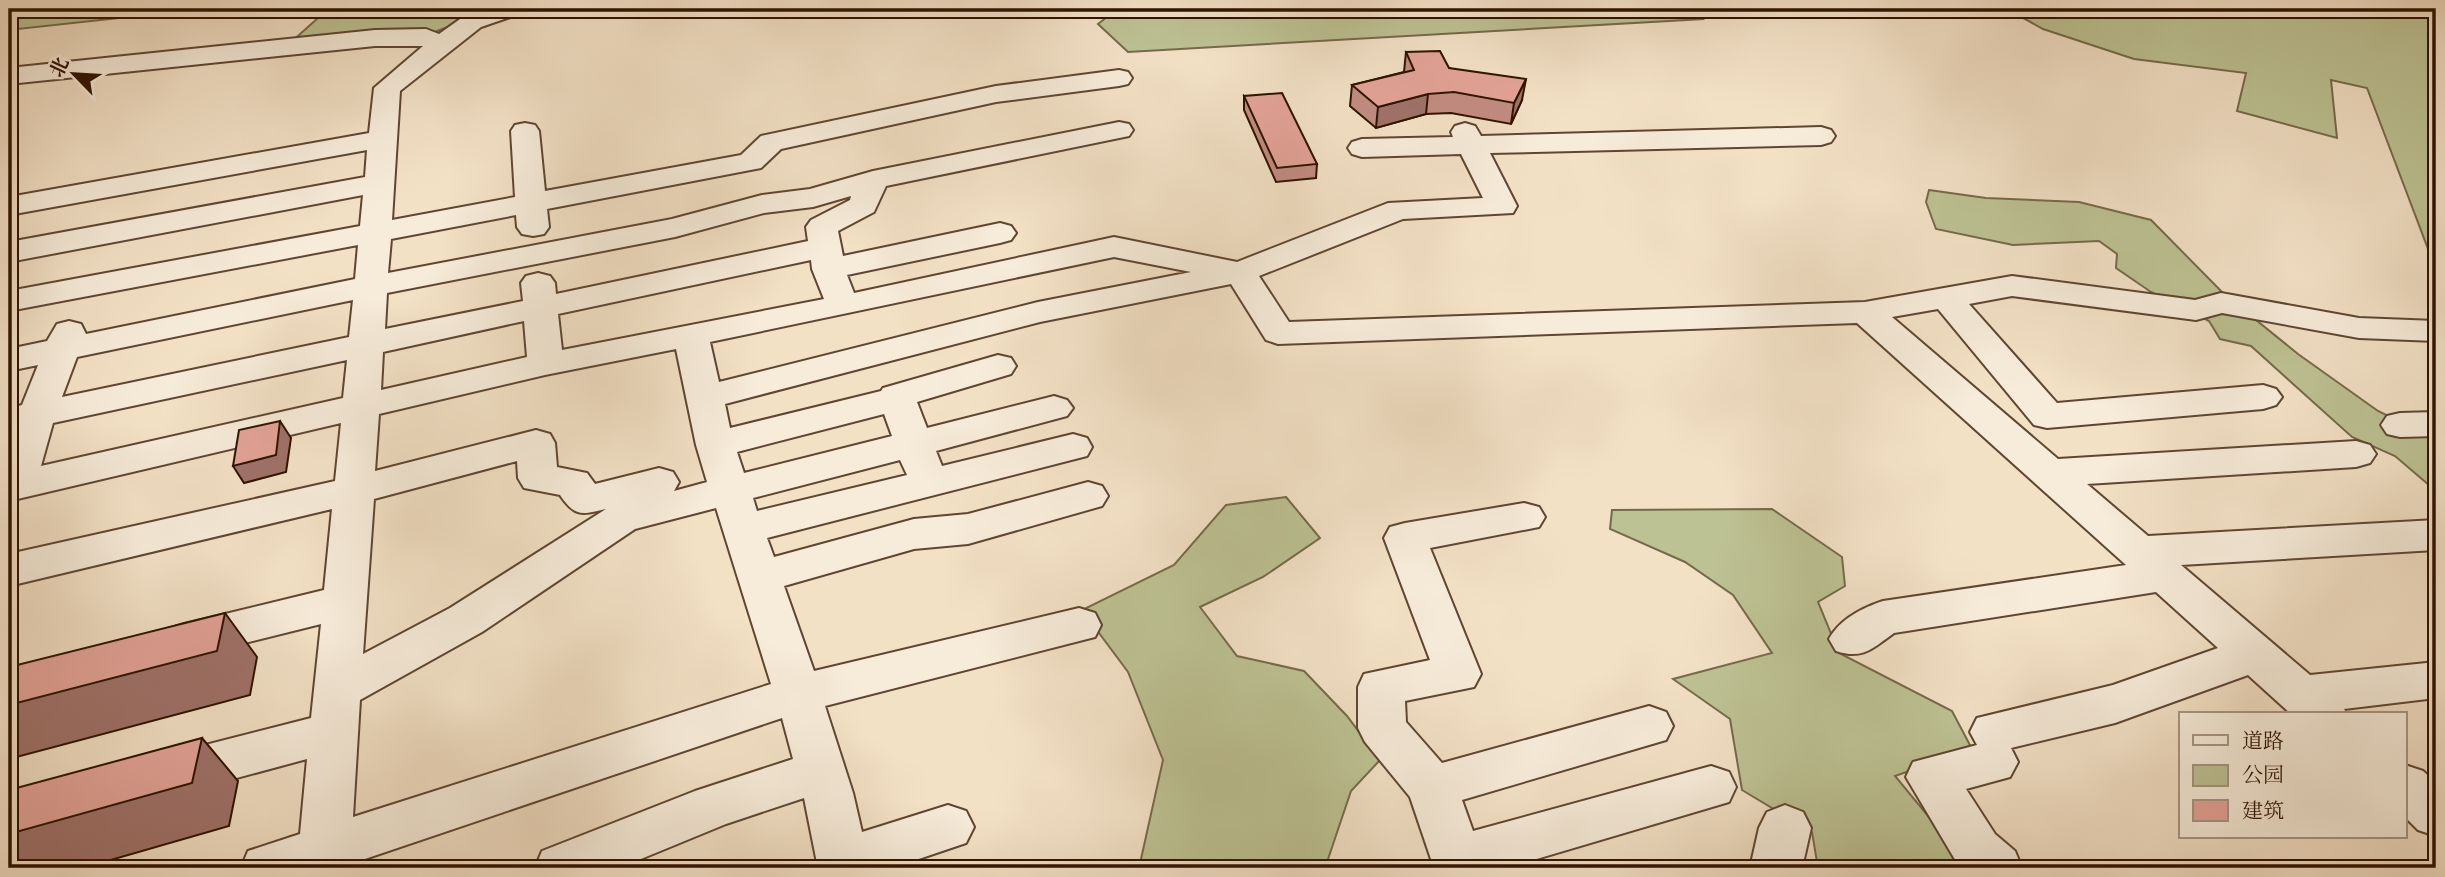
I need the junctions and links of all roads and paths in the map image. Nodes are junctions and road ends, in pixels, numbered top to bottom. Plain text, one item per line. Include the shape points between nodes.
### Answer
1 (510, 9) edge
2 (440, 46) junction
3 (9, 76) edge
4 (1119, 78) dead end
5 (1119, 130) dead end
6 (525, 131) dead end
7 (1821, 136) dead end
8 (1468, 138) junction
9 (383, 139) junction
10 (1362, 148) dead end
11 (873, 180) junction
12 (379, 183) junction
13 (126, 186) junction
14 (531, 202) junction
15 (9, 206) edge
16 (375, 232) junction
17 (107, 233) junction
18 (1000, 233) dead end
19 (9, 252) edge
20 (536, 255) junction
21 (827, 258) junction
22 (1240, 272) junction
23 (86, 286) junction
24 (370, 286) junction
25 (1946, 298) junction
26 (9, 301) edge
27 (842, 306) junction
28 (540, 308) junction
29 (1865, 312) junction
30 (2436, 331) edge
31 (691, 336) junction
32 (364, 345) junction
33 (62, 348) junction
34 (861, 357) junction
35 (9, 360) edge
36 (544, 364) junction
37 (998, 366) dead end
38 (705, 397) junction
39 (2263, 397) dead end
40 (897, 399) junction
41 (361, 407) junction
42 (1055, 408) dead end
43 (23, 417) edge
44 (913, 443) junction
45 (1073, 447) dead end
46 (2356, 454) dead end
47 (723, 467) junction
48 (2048, 473) junction
49 (929, 483) junction
50 (13, 486) edge
51 (354, 490) junction
52 (1088, 496) dead end
53 (1524, 517) dead end
54 (744, 529) junction
55 (2436, 535) edge
56 (2151, 564) junction
57 (9, 570) edge
58 (760, 577) junction
59 (345, 601) junction
60 (1079, 625) dead end
61 (1852, 639) dead end
62 (143, 651) edge
63 (2254, 654) junction
64 (2436, 680) edge
65 (799, 694) junction
66 (2312, 704) edge
67 (336, 711) junction
68 (1649, 726) dead end
69 (821, 771) junction
70 (126, 787) edge
71 (2406, 787) edge
72 (1432, 788) junction
73 (1711, 788) dead end
74 (2436, 814) edge
75 (947, 827) dead end
76 (324, 860) edge
77 (843, 864) edge
78 (1459, 864) edge
79 (267, 868) edge
80 (561, 868) edge
81 (1996, 868) edge

1 - 2 street via 472,22
2 - 3 street via 426,37 375,38
2 - 9 street via 387,88
4 - 14 street via 943,105 771,142 751,162
5 - 11 street
6 - 14 street
7 - 8 street
8 - 10 street
8 - 22 street via 1502,206 1399,209
9 - 12 street
9 - 13 street
11 - 20 street via 813,198 762,204 674,228
11 - 21 street via 863,205 822,227
12 - 16 street
12 - 17 street
13 - 15 street
13 - 17 street
14 - 16 street
14 - 20 street
16 - 23 street
16 - 24 street
17 - 19 street
17 - 23 street
18 - 21 street
20 - 24 street
20 - 28 street
21 - 27 street
21 - 28 street
22 - 27 street via 1114,247
22 - 29 street via 1278,332
22 - 34 street via 1038,312
23 - 26 street
23 - 33 street
24 - 32 street
24 - 33 street
25 - 29 street
25 - 30 street via 2012,286 2196,310 2221,303 2359,328
25 - 39 street via 2047,416
27 - 31 street
27 - 34 street
28 - 32 street
28 - 36 street
29 - 48 street
31 - 36 street
31 - 38 street
32 - 41 street
32 - 43 street
33 - 35 street
33 - 43 street
34 - 38 street
36 - 41 street
37 - 40 street via 933,383
38 - 47 street
40 - 44 street
40 - 47 street
41 - 50 street
41 - 51 street
42 - 44 street
43 - 50 street
44 - 47 street
44 - 49 street
45 - 49 street
46 - 48 street
47 - 51 street via 585,500 573,483 538,478 536,443
47 - 54 street
47 - 67 street via 622,518
48 - 56 street
49 - 54 street
51 - 57 street
51 - 59 street
52 - 58 street via 968,529 914,534
53 - 72 street via 1405,538 1458,674 1381,687 1382,728
54 - 58 street
55 - 56 street
56 - 61 street via 1883,618
56 - 63 street
58 - 65 street
59 - 62 street
59 - 67 street
60 - 65 street
63 - 66 street
63 - 81 street via 1993,747 1931,777 1977,850
64 - 66 street
65 - 69 street
65 - 76 street
67 - 70 street
67 - 76 street
68 - 72 street
69 - 77 street
69 - 80 street via 713,806
71 - 74 street
72 - 78 street
73 - 78 street
75 - 77 street
76 - 79 street

